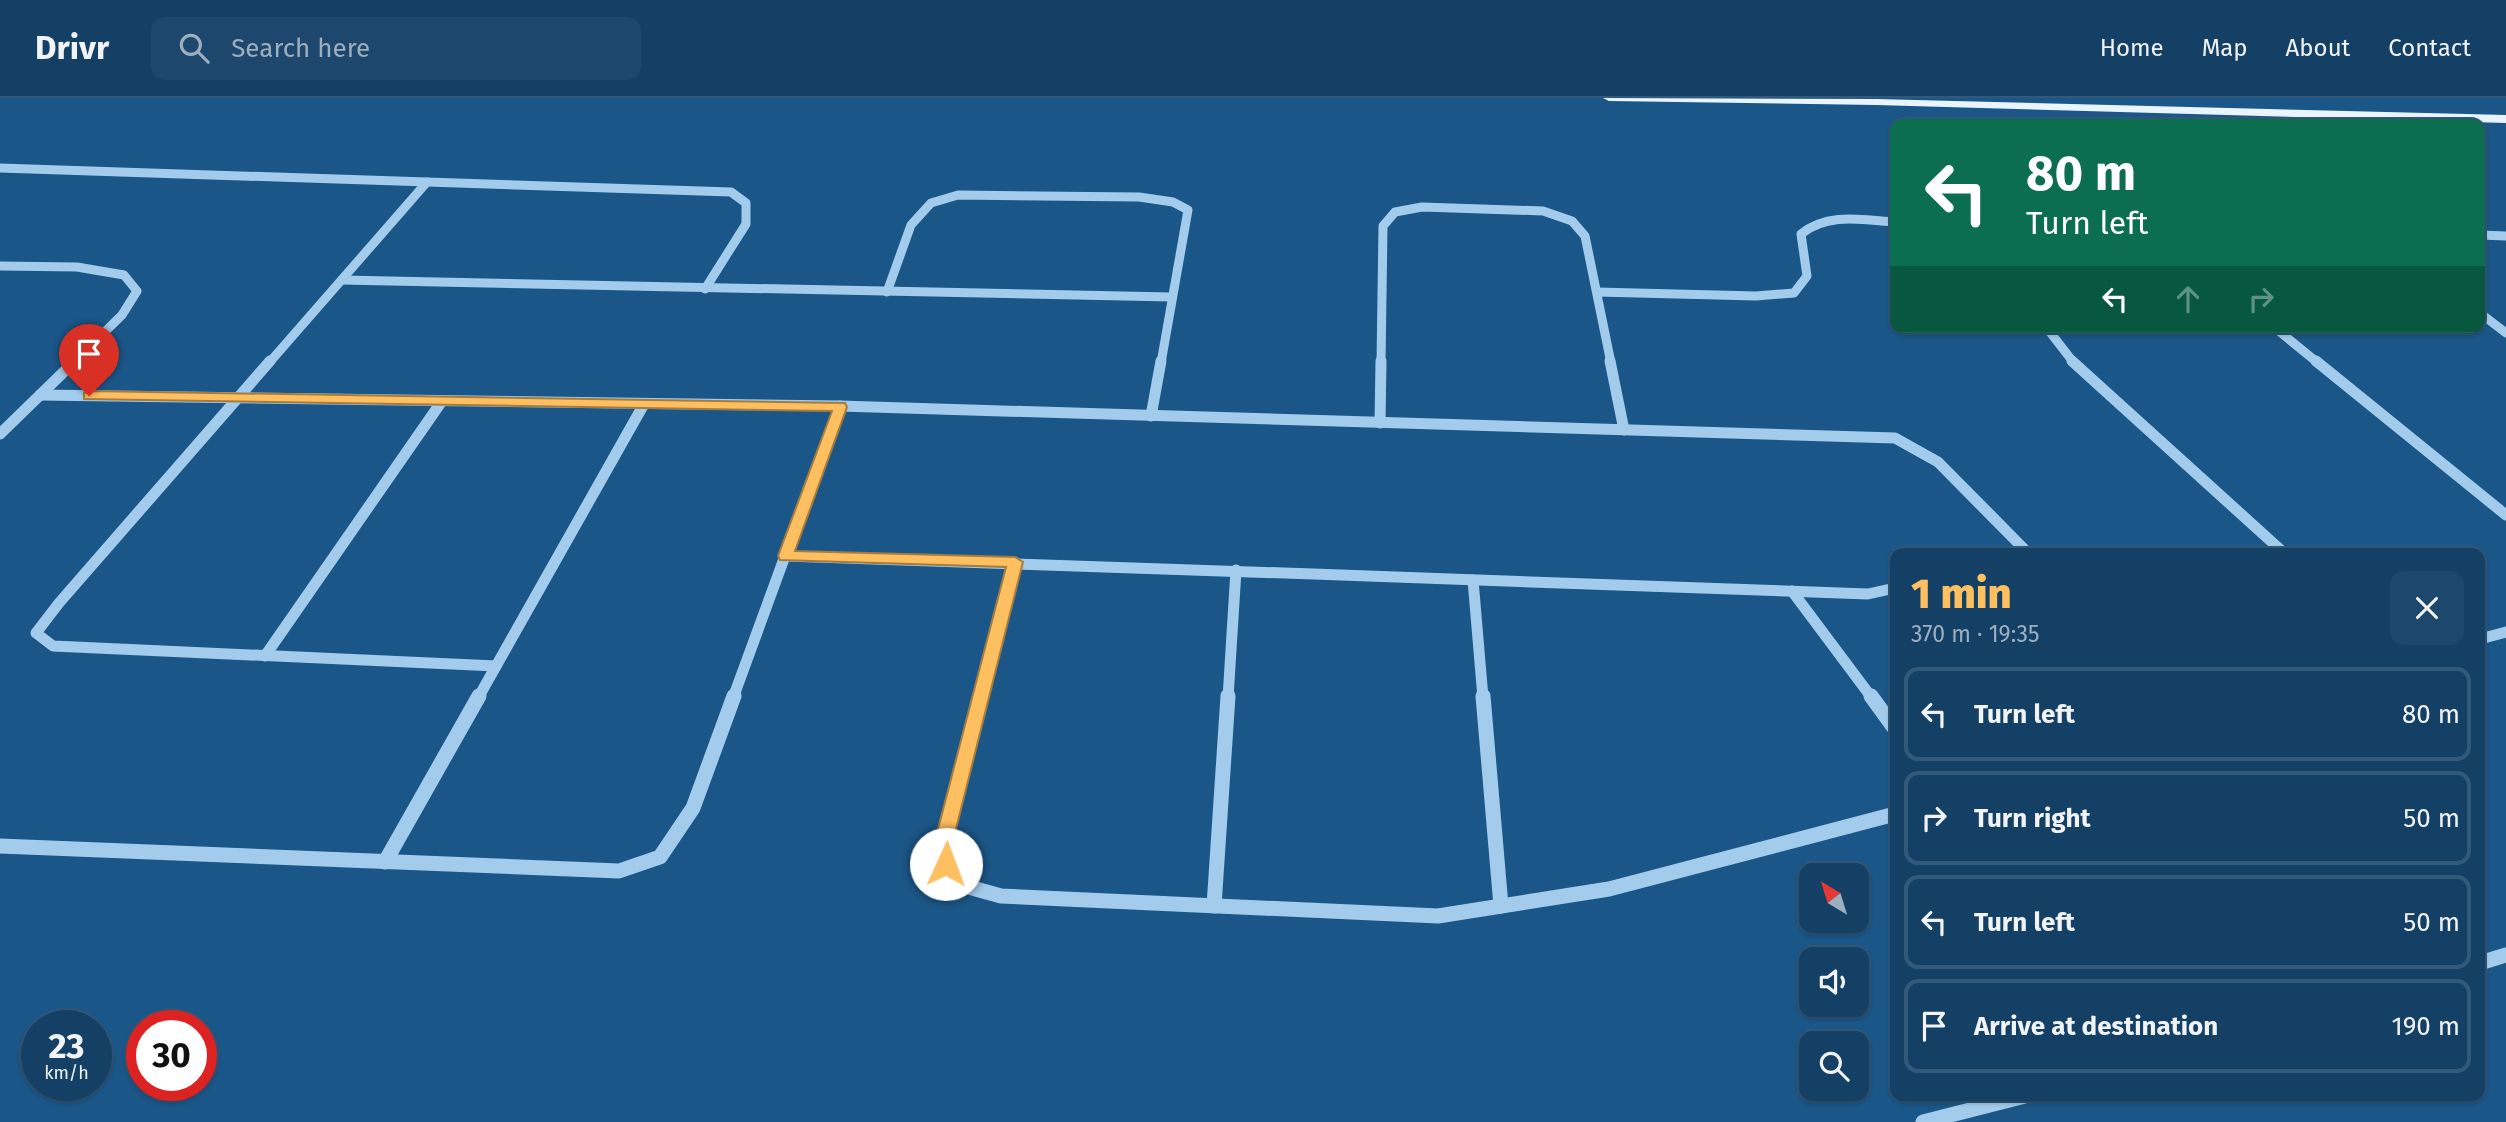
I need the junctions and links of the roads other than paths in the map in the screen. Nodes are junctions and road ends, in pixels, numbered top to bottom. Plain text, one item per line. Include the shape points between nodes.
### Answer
1 (1609, 98) edge
2 (2506, 119) edge
3 (0, 168) edge
4 (428, 182) junction
5 (1890, 222) edge
6 (2485, 236) edge
7 (2506, 236) edge
8 (0, 266) edge
9 (342, 279) junction
10 (705, 289) junction
11 (887, 292) junction
12 (1597, 292) junction
13 (1171, 297) junction
14 (2485, 317) edge
15 (2050, 333) edge
16 (2281, 333) edge
17 (2506, 333) edge
18 (40, 395) junction
19 (237, 398) junction
20 (442, 401) junction
21 (644, 404) junction
22 (840, 407) junction
23 (1151, 416) junction
24 (1380, 422) junction
25 (1624, 430) junction
26 (0, 434) edge
27 (2506, 515) edge
28 (2018, 548) edge
29 (2278, 548) edge
30 (786, 556) junction
31 (1015, 562) junction
32 (1236, 570) junction
33 (1473, 580) junction
34 (1890, 589) edge
35 (1793, 592) junction
36 (2506, 632) edge
37 (2485, 638) edge
38 (265, 656) junction
39 (496, 666) junction
40 (1890, 722) edge
41 (1890, 815) edge
42 (0, 846) edge
43 (385, 862) junction
44 (1214, 906) junction
45 (1501, 906) junction
46 (2506, 955) edge
47 (2485, 961) edge
48 (2005, 1101) edge
49 (1923, 1122) edge

1 - 2 main road
3 - 4 street
4 - 9 street
4 - 10 street via 731,192 746,204 746,224
5 - 12 street via 1831,220 1809,225 1801,234 1807,276 1794,293
6 - 7 street
8 - 18 street via 77,267 124,275 137,291 122,315
9 - 10 street
9 - 19 street
10 - 11 street
11 - 13 street
11 - 13 street via 911,225 931,203 958,195 1139,197 1173,202 1188,210
12 - 24 street via 1585,236 1572,221 1543,211 1422,208 1395,212 1383,226
12 - 25 street
13 - 23 street
14 - 17 street
15 - 29 street via 2066,356
16 - 27 street
18 - 19 street
18 - 26 street
19 - 20 street
19 - 38 street via 36,633 54,646
20 - 21 street
20 - 38 street
21 - 22 street
21 - 39 street
22 - 23 street
22 - 30 street
23 - 24 street
24 - 25 street
25 - 28 street via 1895,438 1938,462
30 - 31 street
30 - 43 street via 693,808 660,857 619,871
31 - 32 street
31 - 44 street via 947,829 946,864 965,886 1001,896
32 - 33 street
32 - 44 street
33 - 35 street
33 - 45 street
34 - 35 street via 1868,594
35 - 40 street
36 - 37 street
38 - 39 street
39 - 43 street
41 - 45 street via 1609,889
42 - 43 street
44 - 45 street via 1438,916
46 - 47 street
48 - 49 street

